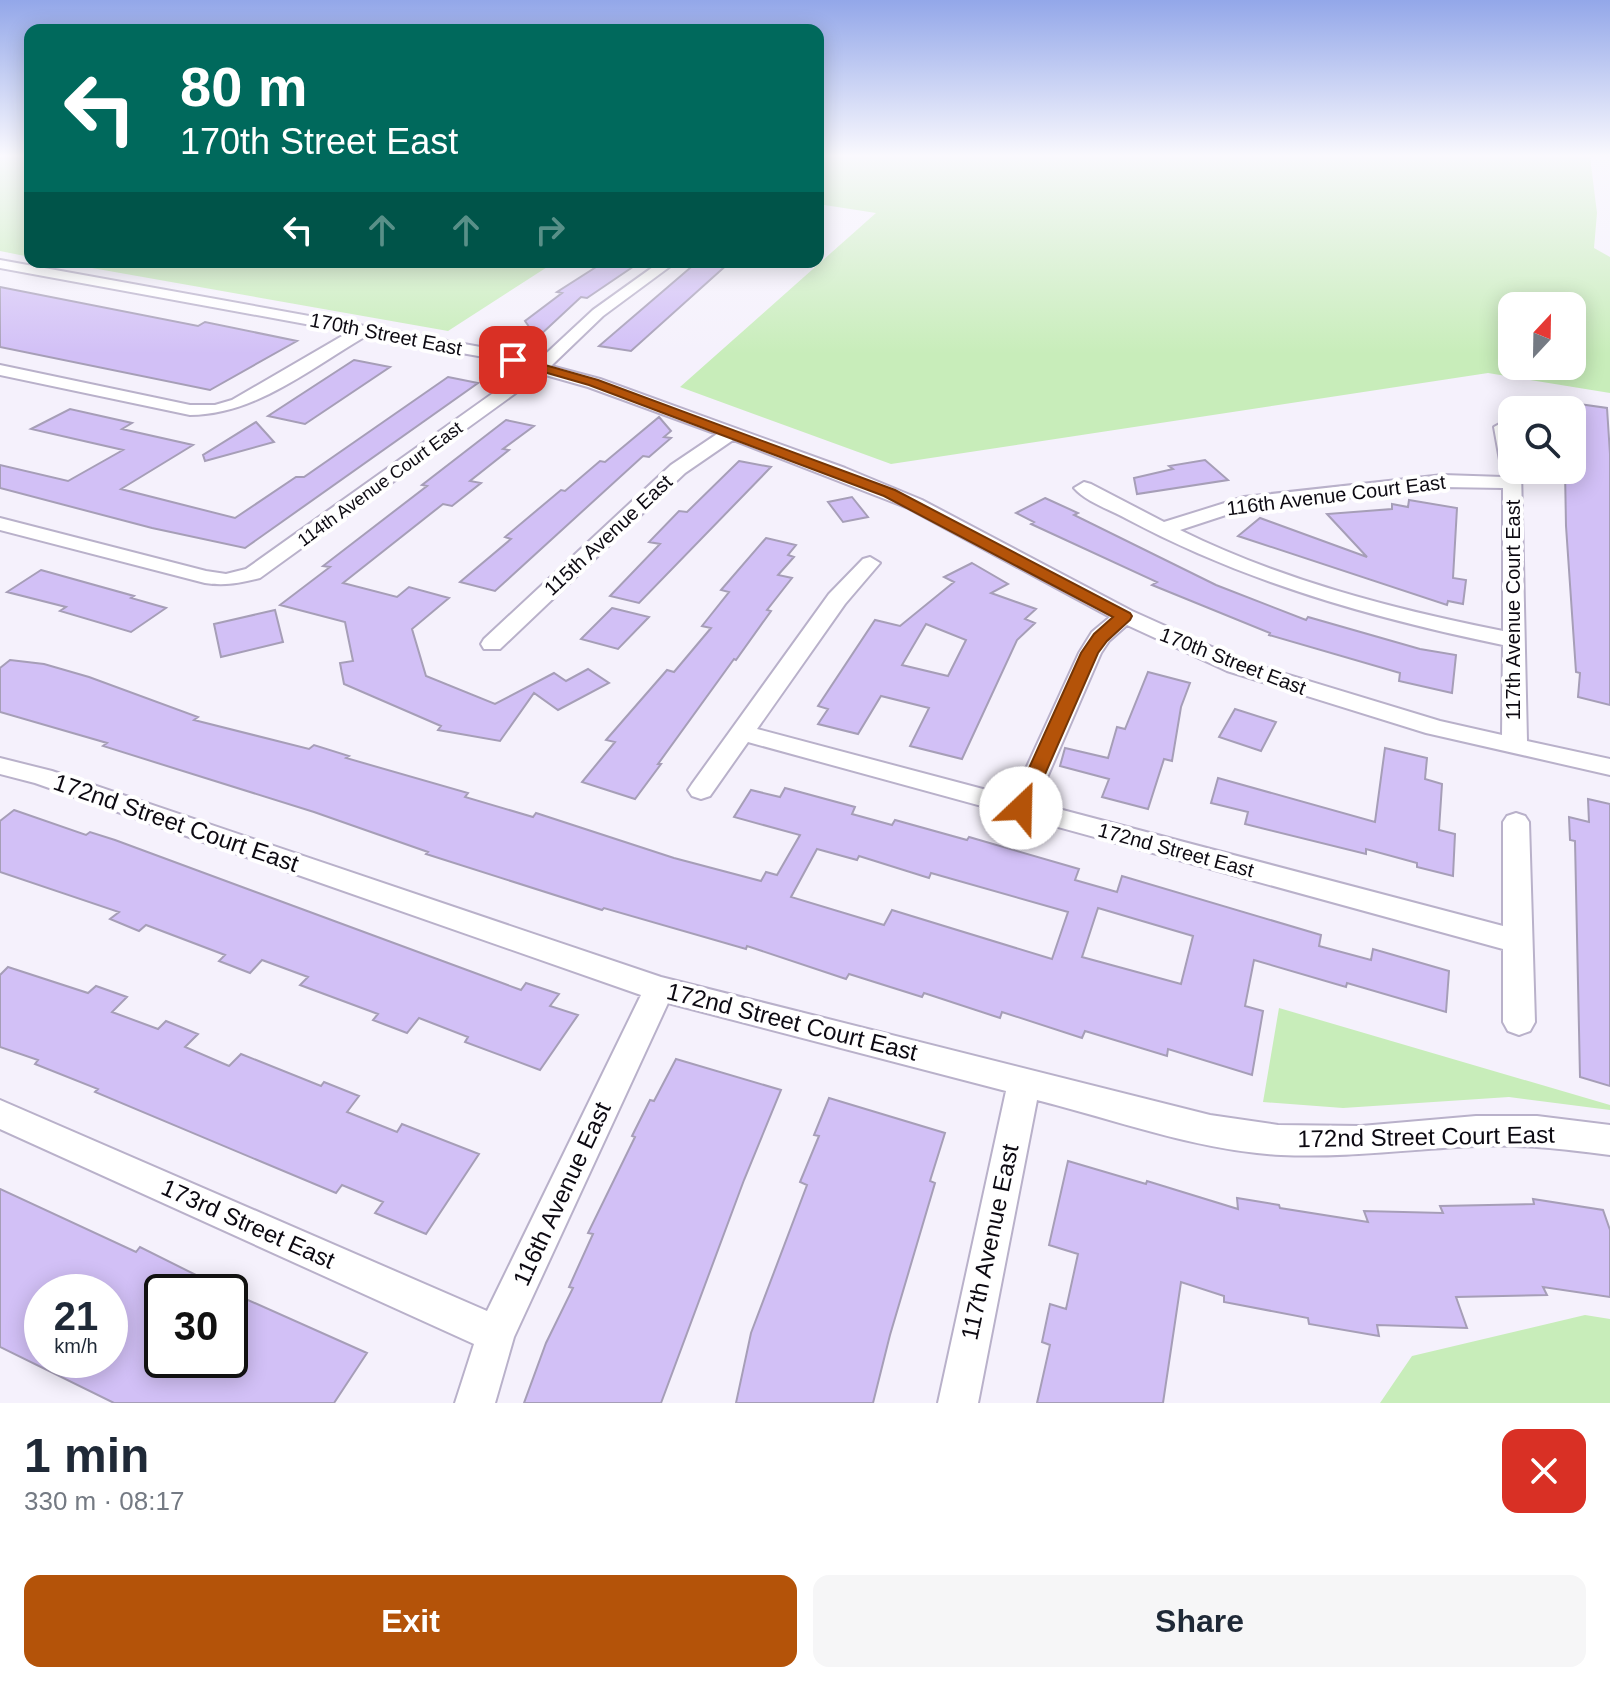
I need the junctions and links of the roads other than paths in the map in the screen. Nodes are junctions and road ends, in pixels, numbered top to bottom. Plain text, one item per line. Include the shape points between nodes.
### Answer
1 (0, 264) edge
2 (661, 268) edge
3 (364, 330) junction
4 (541, 367) junction
5 (0, 370) edge
6 (731, 433) junction
7 (1498, 483) edge
8 (1512, 484) edge
9 (1084, 488) dead end
10 (0, 524) edge
11 (1164, 529) junction
12 (870, 563) dead end
13 (1124, 616) junction
14 (1512, 640) junction
15 (492, 644) dead end
16 (743, 733) junction
17 (1515, 747) junction
18 (0, 766) edge
19 (1610, 767) edge
20 (701, 790) dead end
21 (1021, 808) junction
22 (1516, 822) dead end
23 (1516, 941) junction
24 (659, 989) junction
25 (1519, 1022) dead end
26 (1024, 1082) junction
27 (0, 1114) edge
28 (1610, 1140) edge
29 (496, 1334) junction
30 (475, 1403) edge
31 (958, 1403) edge

1 - 3 street, 170th Street East
2 - 4 street, 114th Avenue Court East via 598,313
3 - 4 street, 170th Street East
3 - 5 street via 256,395 216,410 190,410
4 - 6 street, 170th Street East
4 - 10 street, 114th Avenue Court East via 269,564 237,579 205,577
6 - 13 street, 170th Street East via 915,504
6 - 15 street, 115th Avenue East via 678,469
7 - 11 street, 116th Avenue Court East via 1443,481 1276,499 1212,511
8 - 14 street, 117th Avenue Court East
9 - 11 street
11 - 14 street via 1218,555 1352,603
12 - 16 street via 837,599
13 - 17 street, 170th Street East via 1222,661 1297,687
13 - 21 street via 1090,653
14 - 17 street, 117th Avenue Court East
16 - 20 street
16 - 21 street, 172nd Street East
17 - 19 street, 170th Street East
18 - 24 street, 172nd Street Court East
21 - 23 street, 172nd Street East
22 - 23 street
23 - 25 street
24 - 26 street, 172nd Street Court East
24 - 29 street, 116th Avenue East
26 - 28 street, 172nd Street Court East via 1210,1130 1278,1140 1537,1131
26 - 31 street, 117th Avenue East
27 - 29 street, 173rd Street East
29 - 30 street, 116th Avenue East

